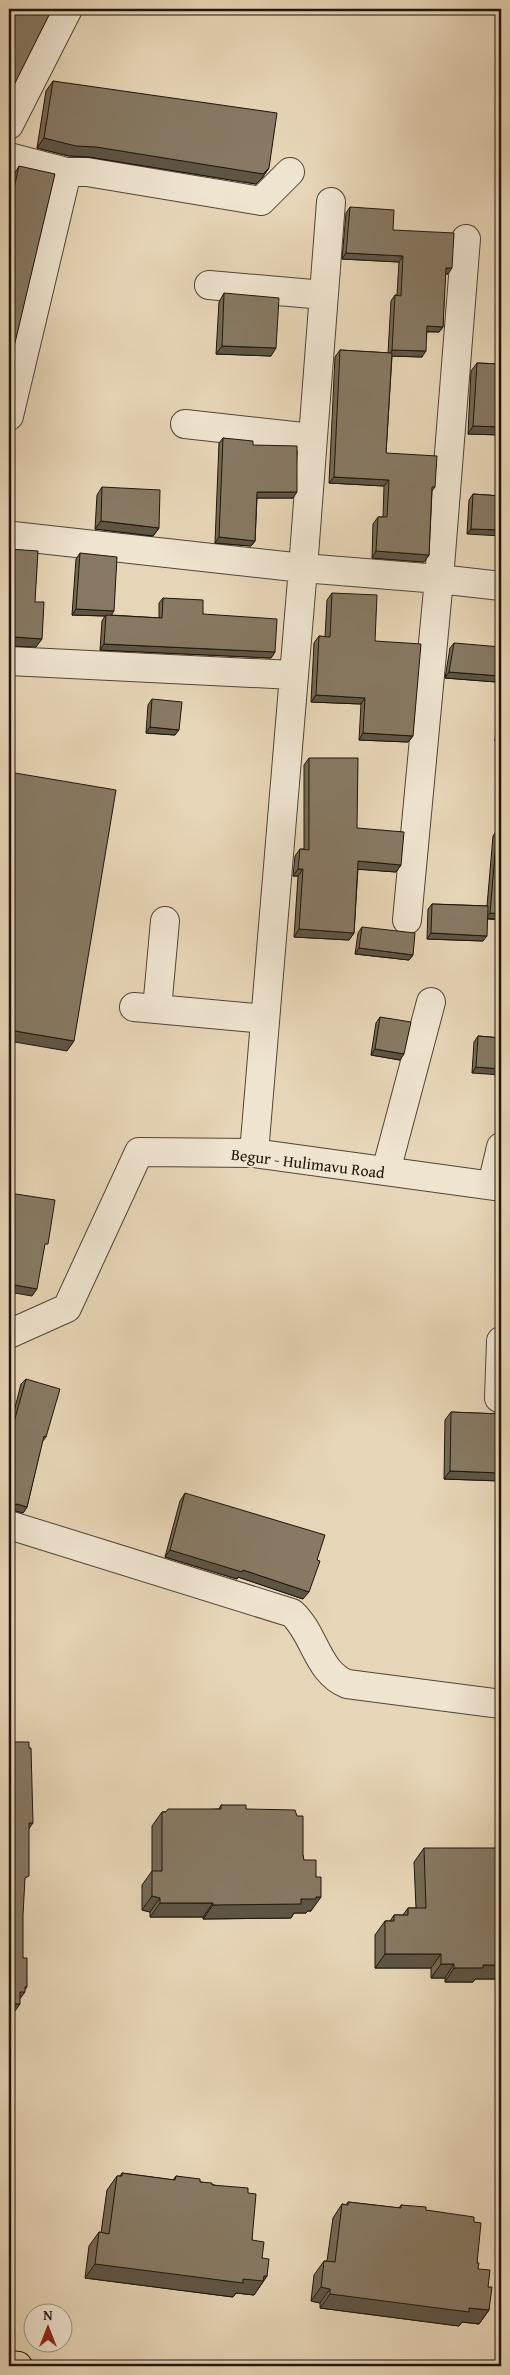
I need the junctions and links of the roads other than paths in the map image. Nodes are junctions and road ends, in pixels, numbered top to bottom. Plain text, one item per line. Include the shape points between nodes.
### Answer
1 (68, 9) edge
2 (9, 125) edge
3 (9, 157) edge
4 (67, 172) junction
5 (290, 172) dead end
6 (332, 202) dead end
7 (466, 239) dead end
8 (209, 285) dead end
9 (324, 295) junction
10 (9, 416) edge
11 (185, 424) dead end
12 (312, 438) junction
13 (14, 536) dead end
14 (303, 568) junction
15 (439, 579) junction
16 (501, 586) edge
17 (9, 661) edge
18 (293, 675) junction
19 (165, 920) dead end
20 (408, 920) dead end
21 (431, 1002) dead end
22 (265, 1018) junction
23 (501, 1147) edge
24 (254, 1153) junction
25 (386, 1172) junction
26 (497, 1186) edge
27 (11, 1341) edge
28 (501, 1341) edge
29 (499, 1398) dead end
30 (9, 1525) edge
31 (501, 1704) edge
32 (9, 2365) edge
33 (18, 2366) edge

1 - 2 street
3 - 4 street
4 - 5 street via 87,172 261,201
4 - 10 street
6 - 9 street
7 - 15 street
8 - 9 street
9 - 12 street
11 - 12 street
12 - 14 street
13 - 14 street
14 - 15 street
14 - 18 street
15 - 16 street
15 - 20 street
17 - 18 street
18 - 22 street
19 - 22 street via 145,1008
21 - 25 street
22 - 24 street
23 - 26 street
24 - 25 street, Begur - Hulimavu Road
24 - 27 street, Begur - Hulimavu Road via 139,1152 68,1308
25 - 26 street, Begur - Hulimavu Road
28 - 29 street
30 - 31 street via 287,1611 301,1621 330,1674 347,1684
32 - 33 main road

